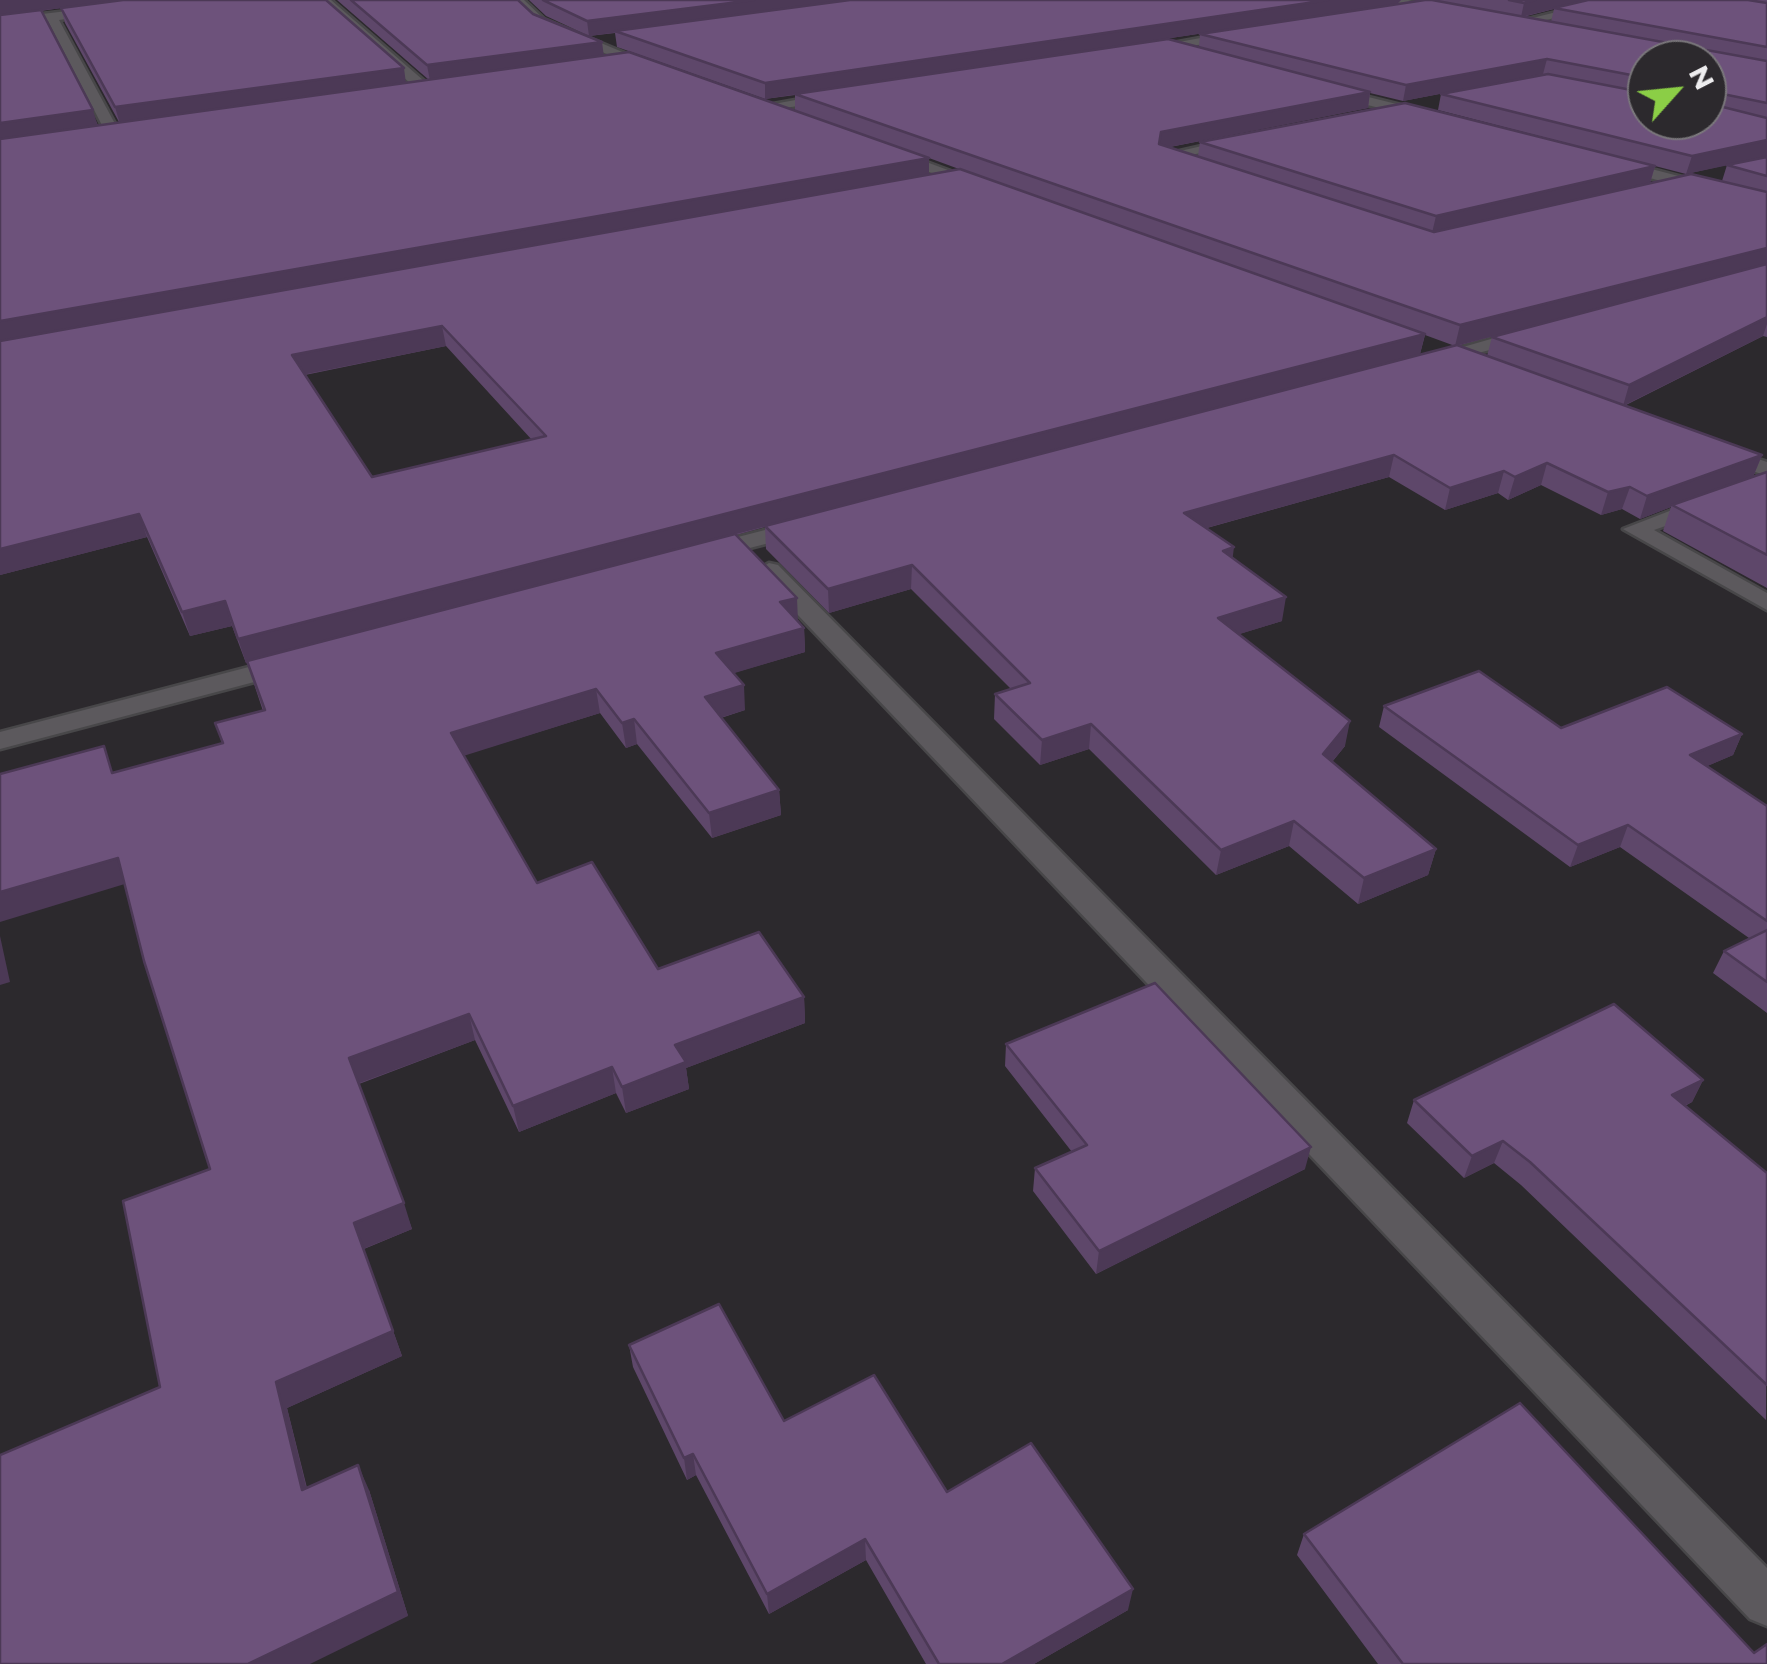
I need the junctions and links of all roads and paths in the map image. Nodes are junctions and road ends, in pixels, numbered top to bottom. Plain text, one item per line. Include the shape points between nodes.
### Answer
1 (324, 0) edge
2 (517, 0) edge
3 (1621, 0) edge
4 (1388, 6) edge
5 (109, 10) edge
6 (1460, 14) edge
7 (52, 17) junction
8 (1496, 20) edge
9 (0, 23) edge
10 (1514, 24) junction
11 (1553, 31) edge
12 (1255, 32) edge
13 (624, 38) edge
14 (586, 43) junction
15 (1160, 47) junction
16 (1122, 53) edge
17 (1197, 57) edge
18 (634, 60) junction
19 (596, 66) edge
20 (671, 74) edge
21 (1308, 86) edge
22 (445, 87) edge
23 (426, 90) junction
24 (407, 92) edge
25 (858, 93) edge
26 (745, 101) edge
27 (1437, 102) edge
28 (764, 108) junction
29 (1401, 110) junction
30 (1365, 116) edge
31 (800, 120) edge
32 (1439, 120) edge
33 (133, 130) edge
34 (114, 133) junction
35 (94, 136) edge
36 (1256, 138) edge
37 (872, 146) edge
38 (1593, 159) edge
39 (1204, 168) edge
40 (1720, 176) edge
41 (961, 178) junction
42 (1689, 184) junction
43 (922, 186) edge
44 (999, 192) edge
45 (1652, 192) edge
46 (1767, 204) edge
47 (1542, 330) edge
48 (1411, 353) edge
49 (1449, 354) junction
50 (1486, 368) edge
51 (1692, 442) edge
52 (1767, 469) edge
53 (1748, 489) edge
54 (819, 523) edge
55 (742, 543) junction
56 (685, 558) edge
57 (1767, 603) edge
58 (304, 660) edge
59 (0, 741) edge
60 (1767, 1602) edge

1 - 23 street
2 - 14 street via 540,22
3 - 10 street
4 - 6 street
5 - 7 street
7 - 9 street
7 - 34 street
8 - 10 street
10 - 11 street
12 - 15 street
13 - 14 street
14 - 18 street
15 - 16 street
15 - 17 street
18 - 19 street
18 - 20 street
21 - 29 street
22 - 23 street
23 - 24 street
25 - 28 street
26 - 28 street
27 - 29 street
28 - 31 street
29 - 30 street
29 - 32 street
33 - 34 street
34 - 35 street
36 - 39 street via 1166,156
37 - 41 street
38 - 42 street
40 - 42 street
41 - 43 street
41 - 44 street
42 - 45 street
42 - 46 street
47 - 49 street
48 - 49 street
49 - 50 street
51 - 52 street
53 - 57 street via 1635,529
54 - 55 street
55 - 56 street
55 - 60 street
58 - 59 street

